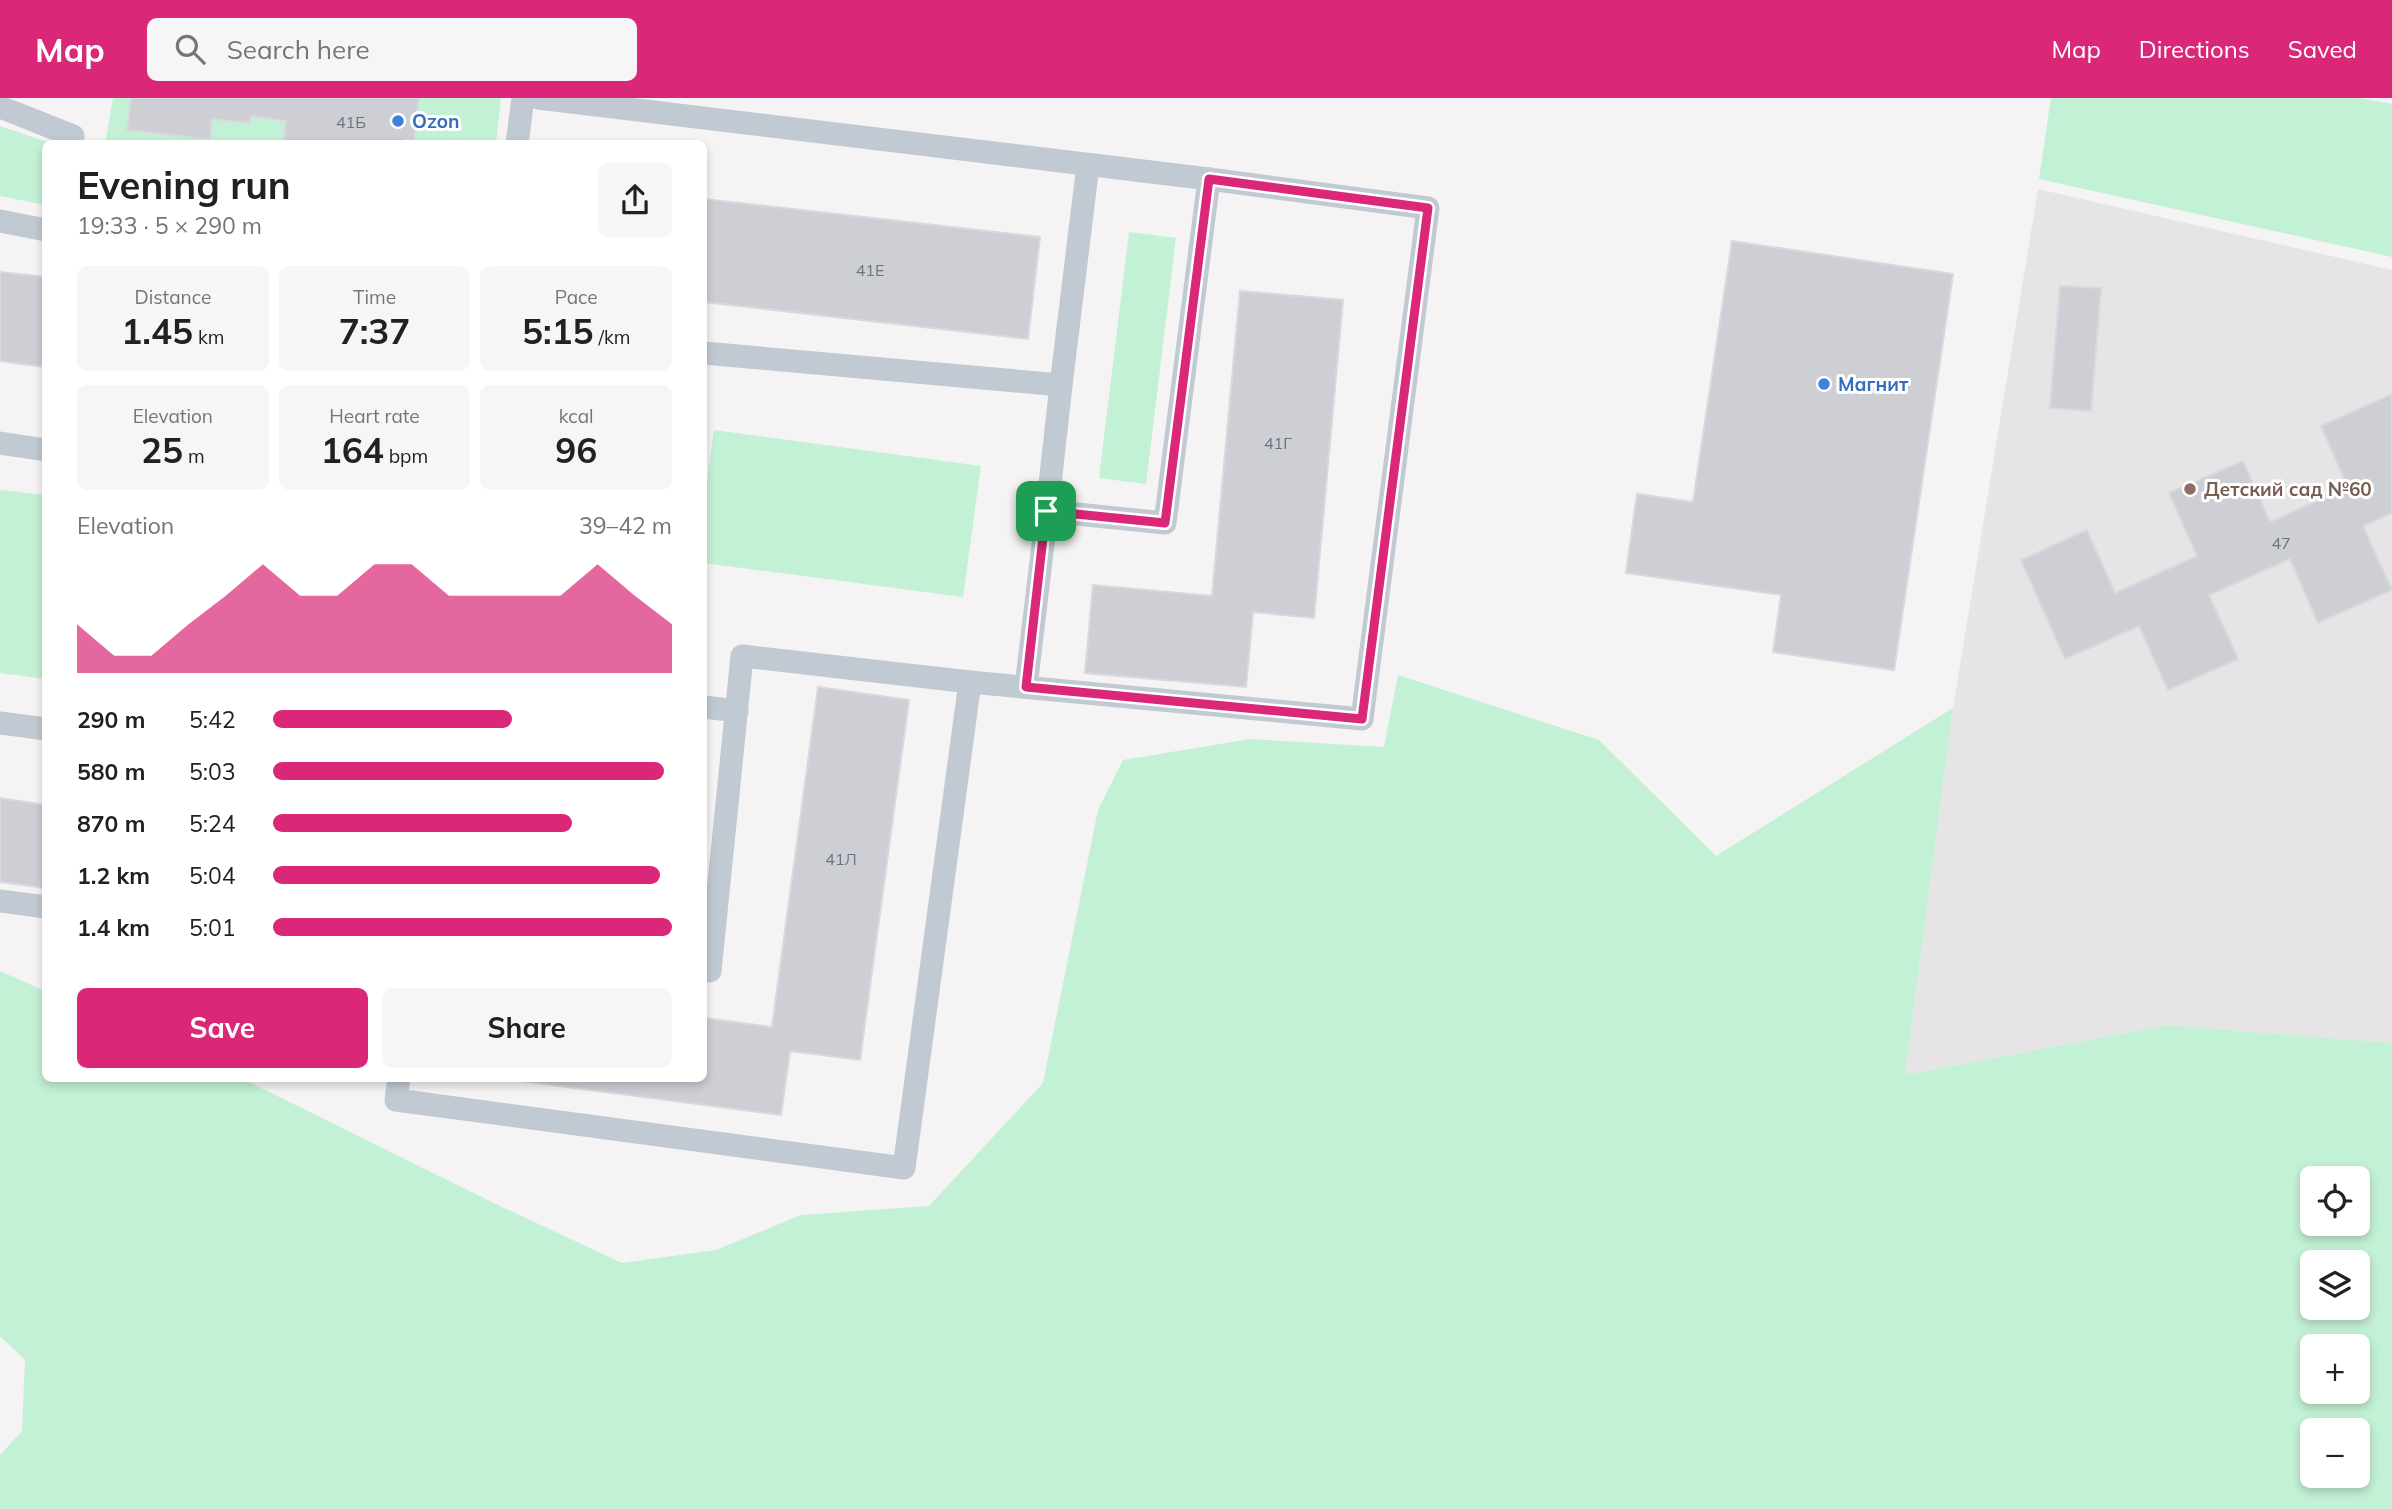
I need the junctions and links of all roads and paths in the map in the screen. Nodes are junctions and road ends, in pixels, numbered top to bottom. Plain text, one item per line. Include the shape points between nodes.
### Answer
1 (523, 98) edge
2 (538, 98) edge
3 (0, 107) edge
4 (73, 136) dead end
5 (518, 140) edge
6 (1088, 165) junction
7 (1209, 179) junction
8 (0, 221) edge
9 (42, 229) edge
10 (707, 353) edge
11 (1061, 385) junction
12 (0, 443) edge
13 (42, 449) edge
14 (1046, 511) junction
15 (970, 682) junction
16 (1026, 687) junction
17 (707, 707) edge
18 (737, 711) junction
19 (0, 723) edge
20 (42, 728) edge
21 (0, 901) edge
22 (42, 906) edge
23 (707, 970) edge
24 (398, 1082) edge

1 - 5 lane
2 - 6 lane
3 - 4 lane
6 - 7 lane
6 - 11 lane
7 - 14 lane via 1165,523
7 - 16 lane via 1428,208 1362,719
8 - 9 lane
10 - 11 lane
11 - 14 lane
12 - 13 lane
14 - 16 lane
15 - 16 lane
15 - 18 lane via 743,656
15 - 24 lane via 904,1168 396,1100
17 - 18 lane
18 - 23 lane
19 - 20 lane
21 - 22 lane

